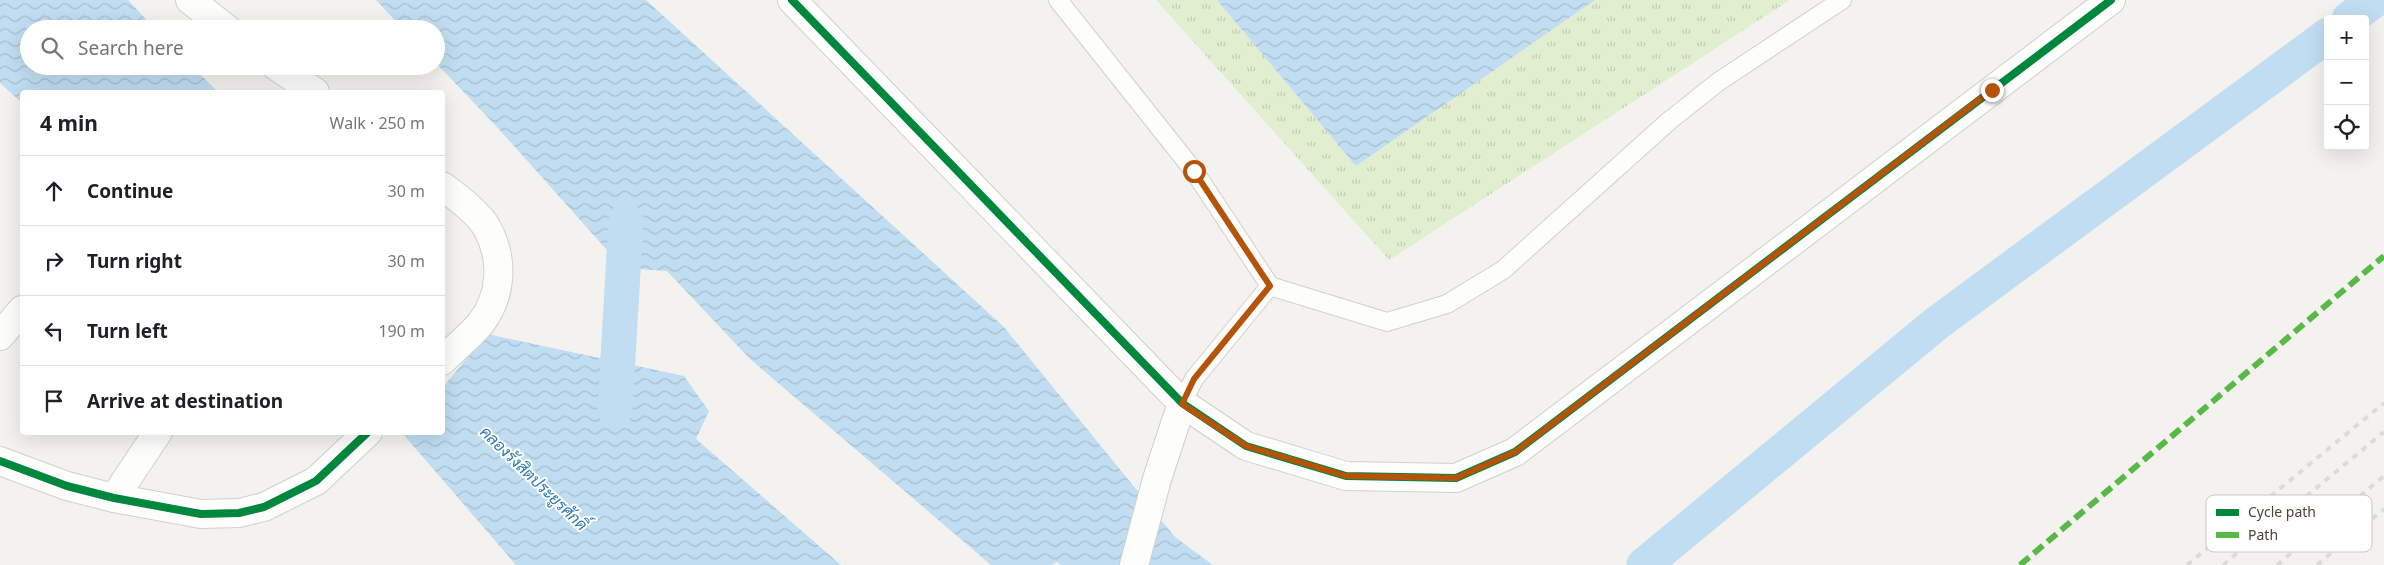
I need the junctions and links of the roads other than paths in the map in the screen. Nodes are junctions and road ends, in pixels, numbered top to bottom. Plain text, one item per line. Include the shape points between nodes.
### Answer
1 (190, 0) edge
2 (792, 0) edge
3 (1058, 0) edge
4 (1842, 0) edge
5 (2111, 0) edge
6 (216, 20) edge
7 (290, 75) edge
8 (312, 90) edge
9 (445, 188) edge
10 (1270, 286) junction
11 (20, 312) edge
12 (0, 336) edge
13 (446, 357) edge
14 (1182, 404) junction
15 (156, 435) edge
16 (365, 435) edge
17 (0, 461) edge
18 (114, 498) junction
19 (1134, 565) edge

1 - 6 street
2 - 14 street
3 - 10 lane via 1194,171
4 - 10 lane via 1718,82 1503,270 1447,304 1387,322
5 - 14 street via 1515,452 1456,478 1346,476 1246,446
7 - 8 street
9 - 13 street via 487,228 499,264 498,292 482,322
10 - 14 lane via 1194,379
11 - 12 street
14 - 19 street via 1157,479
15 - 18 street
16 - 18 street via 316,481 264,507 238,513 201,514
17 - 18 street via 67,486

